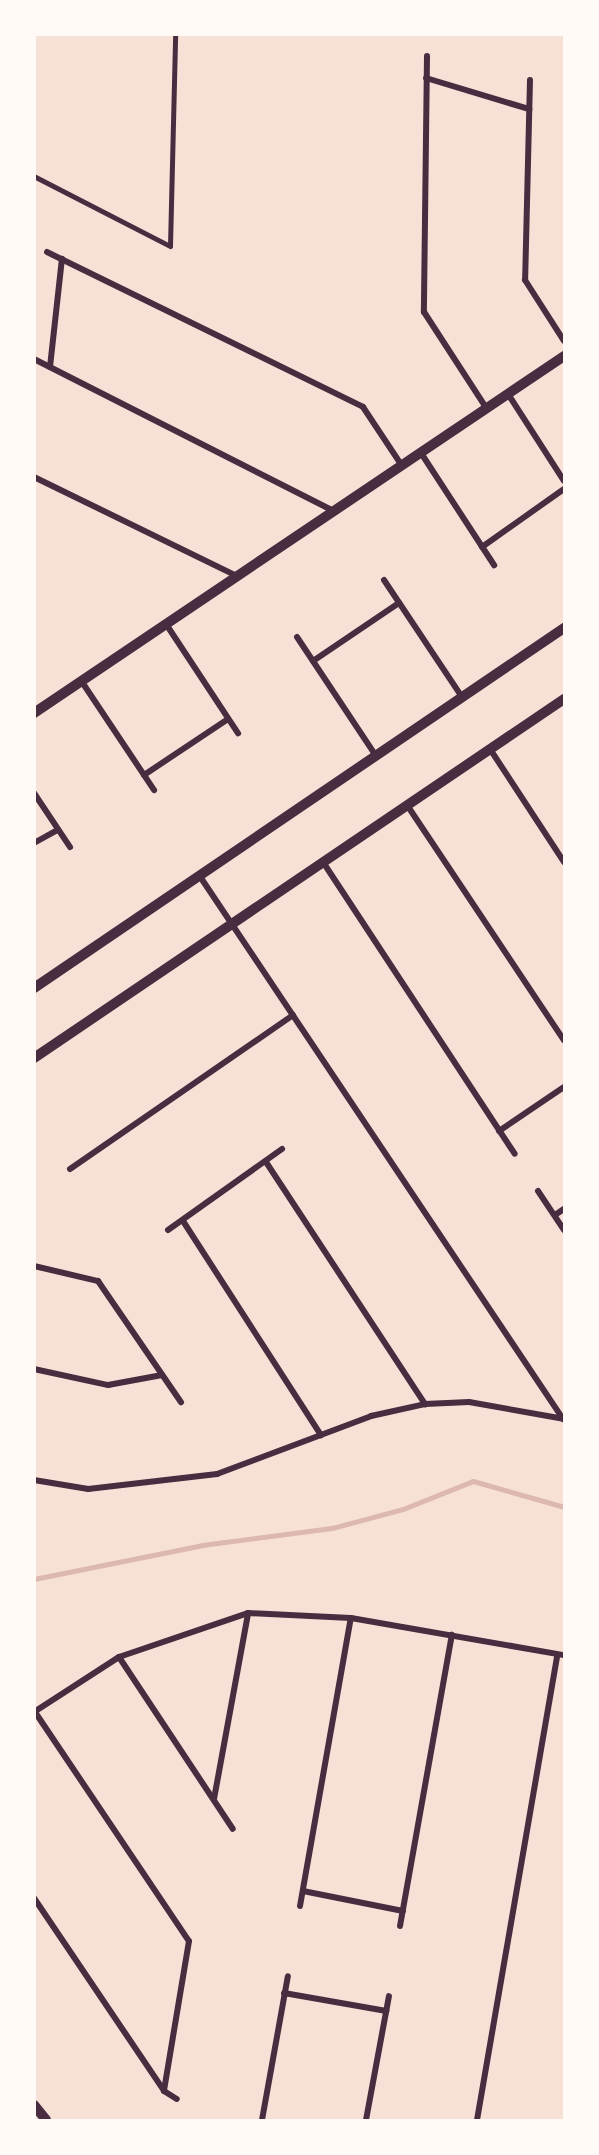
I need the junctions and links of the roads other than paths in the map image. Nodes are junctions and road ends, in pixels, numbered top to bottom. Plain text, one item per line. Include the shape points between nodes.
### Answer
1 (175, 34) edge
2 (427, 56) dead end
3 (426, 78) junction
4 (530, 80) dead end
5 (529, 109) junction
6 (34, 176) edge
7 (47, 252) dead end
8 (62, 259) junction
9 (564, 341) edge
10 (564, 356) edge
11 (34, 359) edge
12 (50, 367) junction
13 (508, 394) junction
14 (487, 408) junction
15 (421, 453) junction
16 (402, 466) junction
17 (34, 477) edge
18 (564, 481) edge
19 (564, 489) edge
20 (334, 511) junction
21 (482, 547) junction
22 (494, 565) dead end
23 (238, 576) junction
24 (384, 580) dead end
25 (399, 603) junction
26 (166, 624) junction
27 (564, 628) edge
28 (297, 637) dead end
29 (313, 661) junction
30 (82, 682) junction
31 (462, 697) junction
32 (564, 699) edge
33 (34, 713) edge
34 (228, 719) junction
35 (238, 733) dead end
36 (490, 749) junction
37 (376, 756) junction
38 (144, 775) junction
39 (154, 790) dead end
40 (34, 793) edge
41 (407, 805) junction
42 (57, 830) junction
43 (34, 843) edge
44 (70, 847) dead end
45 (323, 862) junction
46 (564, 862) edge
47 (198, 875) junction
48 (231, 924) junction
49 (34, 987) edge
50 (293, 1015) junction
51 (564, 1040) edge
52 (34, 1058) edge
53 (564, 1087) edge
54 (499, 1131) junction
55 (282, 1149) dead end
56 (515, 1154) dead end
57 (266, 1162) junction
58 (70, 1169) dead end
59 (538, 1191) dead end
60 (564, 1209) edge
61 (555, 1215) junction
62 (183, 1221) junction
63 (168, 1230) dead end
64 (564, 1230) edge
65 (34, 1266) edge
66 (34, 1369) edge
67 (162, 1375) junction
68 (181, 1402) dead end
69 (425, 1404) junction
70 (564, 1419) edge
71 (321, 1435) junction
72 (34, 1480) edge
73 (248, 1613) junction
74 (351, 1618) junction
75 (452, 1635) junction
76 (557, 1655) junction
77 (564, 1655) edge
78 (119, 1657) junction
79 (35, 1712) edge
80 (214, 1799) junction
81 (233, 1830) dead end
82 (303, 1891) junction
83 (34, 1898) edge
84 (300, 1906) dead end
85 (403, 1911) junction
86 (400, 1926) dead end
87 (288, 1976) dead end
88 (284, 1993) junction
89 (389, 1996) dead end
90 (386, 2011) junction
91 (164, 2091) junction
92 (177, 2099) dead end
93 (34, 2105) edge
94 (46, 2121) edge
95 (261, 2121) edge
96 (366, 2121) edge
97 (477, 2121) edge

1 - 6 lane via 170,246
2 - 3 street
3 - 5 street
3 - 14 street via 424,312
4 - 5 street
5 - 9 street via 525,280
7 - 8 street
8 - 12 street
8 - 16 street via 363,406
10 - 13 street
11 - 12 street
12 - 20 street
13 - 14 street
13 - 18 street
14 - 15 street
15 - 16 street
15 - 21 street
16 - 20 street
17 - 23 street
19 - 21 street
20 - 23 street
21 - 22 street
23 - 26 street
24 - 25 street
25 - 29 street
25 - 31 street
26 - 30 street
26 - 34 street
27 - 31 street
28 - 29 street
29 - 37 street
30 - 33 street
30 - 38 street
31 - 37 street
32 - 36 street
34 - 35 street
34 - 38 street
36 - 41 street
36 - 46 street
37 - 47 street
38 - 39 street
40 - 42 street
41 - 45 street
41 - 51 street
42 - 43 street
42 - 44 street
45 - 48 street
45 - 54 street
47 - 48 street
47 - 49 street
48 - 50 street
48 - 52 street
50 - 58 street
50 - 70 street
53 - 54 street
54 - 56 street
55 - 57 street
57 - 62 street
57 - 69 street
59 - 61 street
60 - 61 street
61 - 64 street
62 - 63 street
62 - 71 street
65 - 67 street via 98,1281
66 - 67 street via 108,1385
67 - 68 street
69 - 70 street via 468,1401
69 - 71 street
71 - 72 street via 217,1474 155,1485 88,1489
73 - 74 street
73 - 78 street
73 - 80 street
74 - 75 street
74 - 82 street
75 - 76 street
75 - 85 street
76 - 77 street
76 - 97 street
78 - 79 street
78 - 80 street
79 - 91 street via 189,1941
80 - 81 street
82 - 84 street
82 - 85 street
83 - 91 street
85 - 86 street
87 - 88 street
88 - 90 street
88 - 95 street
89 - 90 street
90 - 96 street
91 - 92 street
93 - 94 street

